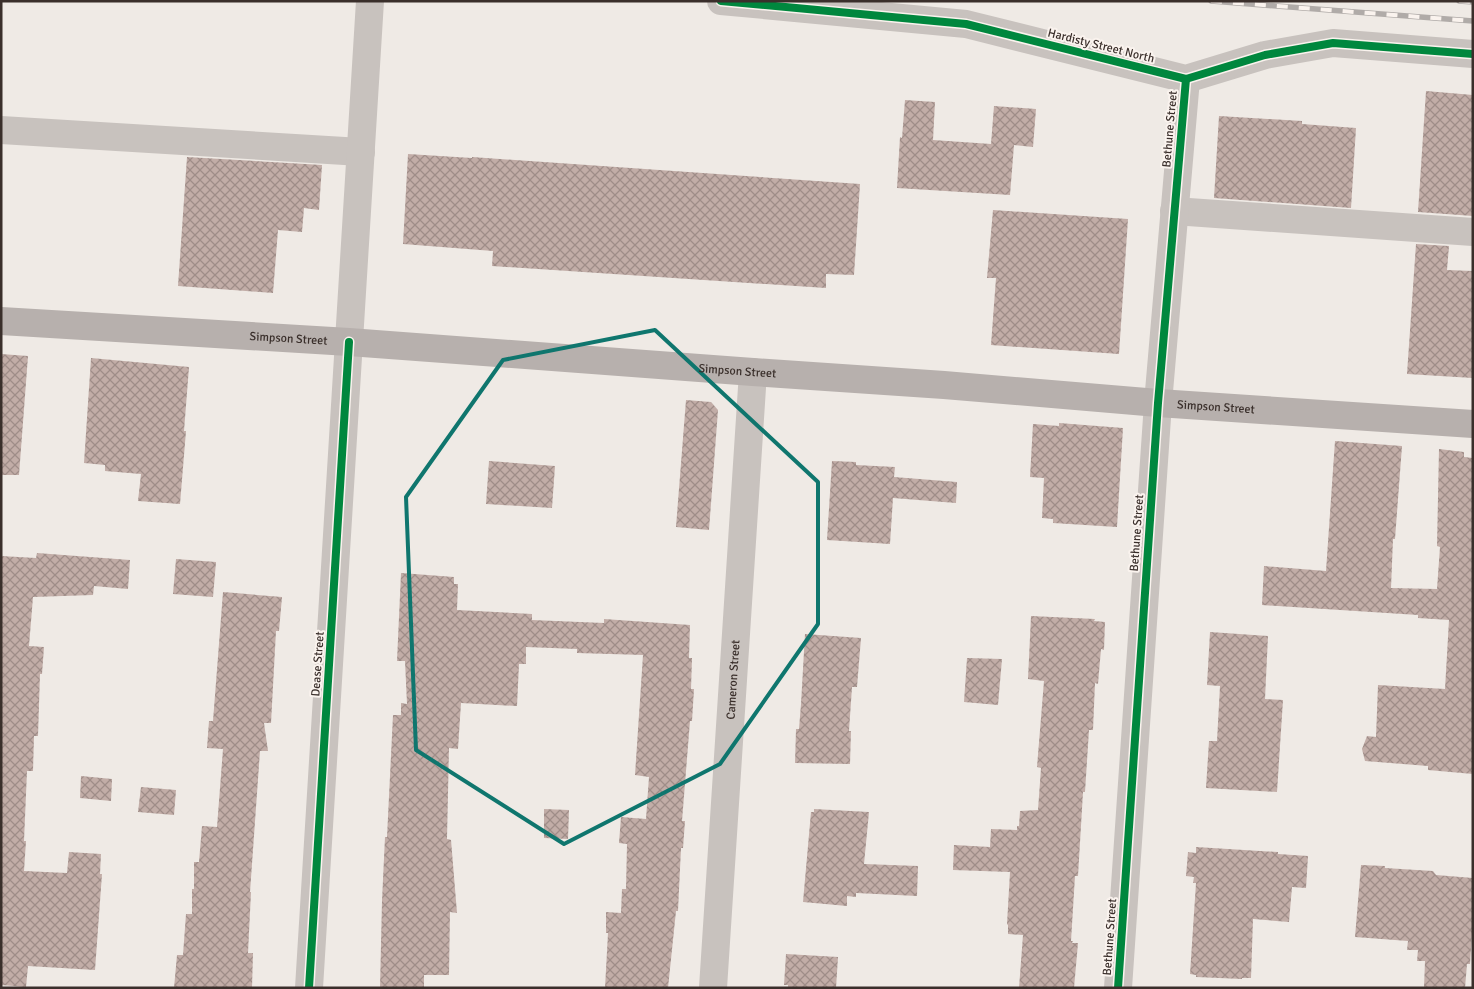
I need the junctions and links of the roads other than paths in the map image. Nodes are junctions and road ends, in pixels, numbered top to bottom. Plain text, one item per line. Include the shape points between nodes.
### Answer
1 (370, 1) edge
2 (721, 1) edge
3 (1473, 54) edge
4 (1186, 79) junction
5 (1, 130) edge
6 (361, 152) junction
7 (1174, 211) junction
8 (1473, 232) edge
9 (1, 322) edge
10 (349, 342) junction
11 (753, 372) junction
12 (1158, 403) junction
13 (1473, 424) edge
14 (309, 988) edge
15 (713, 988) edge
16 (1118, 988) edge

1 - 6 street, Dease Street
2 - 4 street, Hardisty Street North via 966,24
3 - 4 street via 1333,44 1265,55
4 - 7 street, Bethune Street
5 - 6 street
6 - 10 street, Dease Street
7 - 8 street
7 - 12 street, Bethune Street
9 - 10 main road, Simpson Street
10 - 11 main road, Simpson Street
10 - 14 street, Dease Street
11 - 12 main road, Simpson Street
11 - 15 street, Cameron Street
12 - 13 main road, Simpson Street
12 - 16 street, Bethune Street

